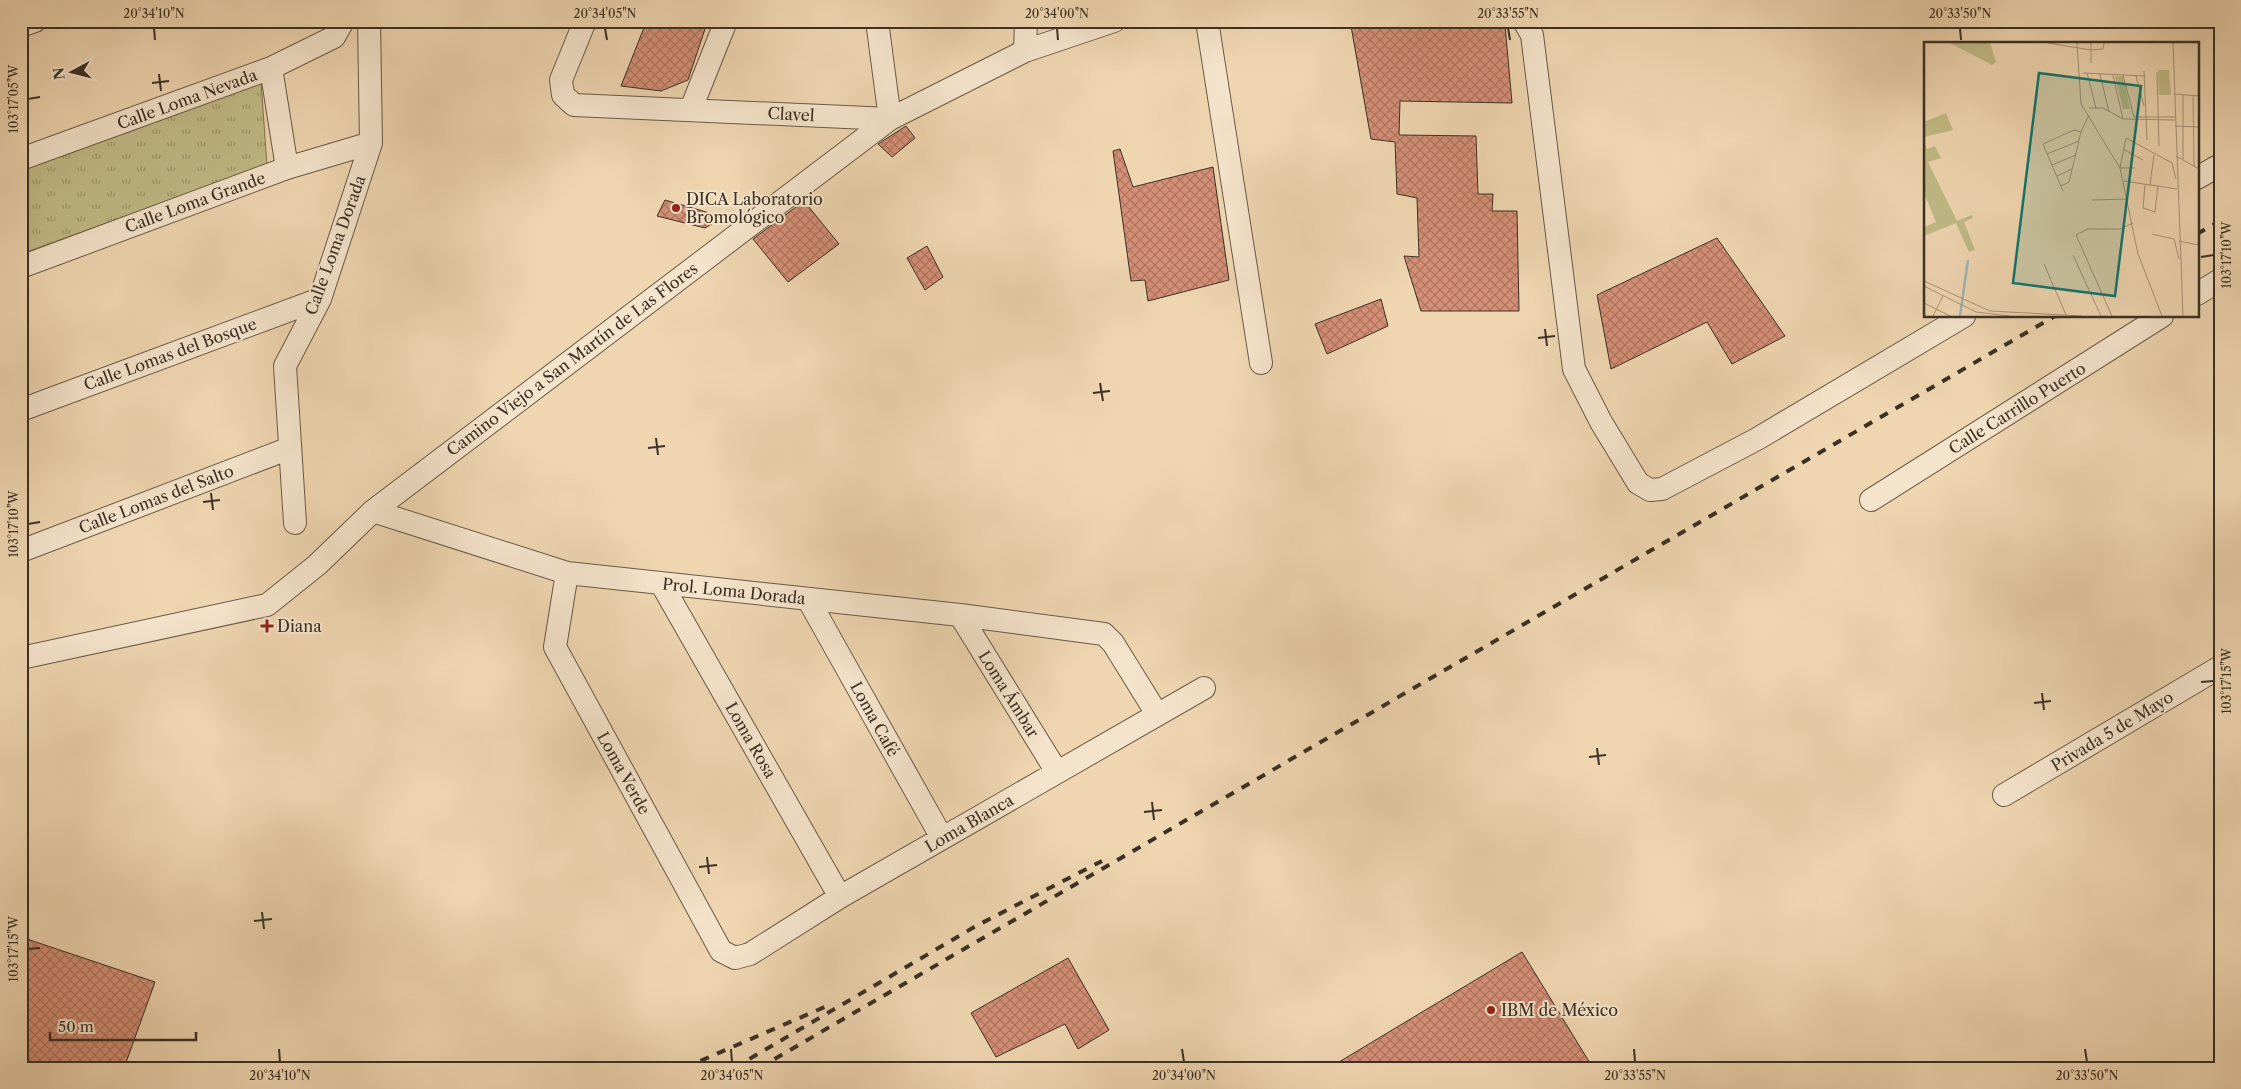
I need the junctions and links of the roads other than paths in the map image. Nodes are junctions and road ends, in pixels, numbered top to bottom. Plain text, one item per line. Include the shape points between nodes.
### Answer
1 (34, 21) edge
2 (369, 21) edge
3 (586, 21) edge
4 (726, 21) edge
5 (877, 21) edge
6 (1026, 21) edge
7 (1114, 21) edge
8 (1207, 21) edge
9 (1524, 21) edge
10 (343, 22) edge
11 (21, 26) edge
12 (1025, 51) junction
13 (271, 68) junction
14 (691, 109) junction
15 (890, 119) junction
16 (371, 143) junction
17 (21, 159) edge
18 (2220, 165) edge
19 (287, 168) junction
20 (2198, 177) edge
21 (21, 267) edge
22 (2220, 280) edge
23 (2198, 293) edge
24 (320, 299) junction
25 (1961, 318) edge
26 (2159, 318) edge
27 (1261, 364) dead end
28 (21, 410) edge
29 (290, 448) junction
30 (1871, 500) dead end
31 (373, 510) junction
32 (294, 523) dead end
33 (21, 551) edge
34 (567, 573) junction
35 (661, 583) junction
36 (808, 599) junction
37 (960, 615) junction
38 (21, 658) edge
39 (2220, 667) edge
40 (1204, 688) dead end
41 (1157, 714) junction
42 (1057, 772) junction
43 (2004, 795) dead end
44 (942, 838) junction
45 (840, 897) junction
46 (735, 958) joint

1 - 11 street
2 - 16 street, Calle Loma Dorada
3 - 14 street, Clavel via 561,80 562,95 574,105
4 - 14 street
5 - 15 street
6 - 12 street
7 - 12 street, Camino Viejo a San Martín de Las Flores
8 - 27 street
9 - 25 street via 1532,35 1574,369 1638,483 1650,490 1662,489 1757,438
10 - 13 street, Calle Loma Nevada via 334,37
12 - 15 street, Camino Viejo a San Martín de Las Flores
13 - 17 street, Calle Loma Nevada
13 - 19 street
14 - 15 street, Clavel
15 - 31 street, Camino Viejo a San Martín de Las Flores
16 - 19 street, Calle Loma Grande
16 - 24 street, Calle Loma Dorada
18 - 20 street
19 - 21 street, Calle Loma Grande
22 - 23 street
24 - 28 street, Calle Lomas del Bosque
24 - 29 street, Calle Loma Dorada via 285,366
26 - 30 street, Calle Carrillo Puerto
29 - 32 street, Calle Loma Dorada
29 - 33 street, Calle Lomas del Salto
31 - 34 street, Prol. Loma Dorada
31 - 38 street, Camino Viejo a San Martín de Las Flores via 317,566 267,605
34 - 35 street, Prol. Loma Dorada
34 - 46 street, Loma Verde via 555,647 721,951
35 - 36 street, Prol. Loma Dorada
35 - 45 street, Loma Rosa
36 - 37 street, Prol. Loma Dorada
36 - 44 street, Loma Café
37 - 41 street, Prol. Loma Dorada via 1104,634
37 - 42 street, Loma Ámbar
39 - 43 street, Privada 5 de Mayo
40 - 41 street, Loma Blanca
41 - 42 street, Loma Blanca
42 - 44 street, Loma Blanca
44 - 45 street, Loma Blanca
45 - 46 street, Loma Blanca via 750,954

